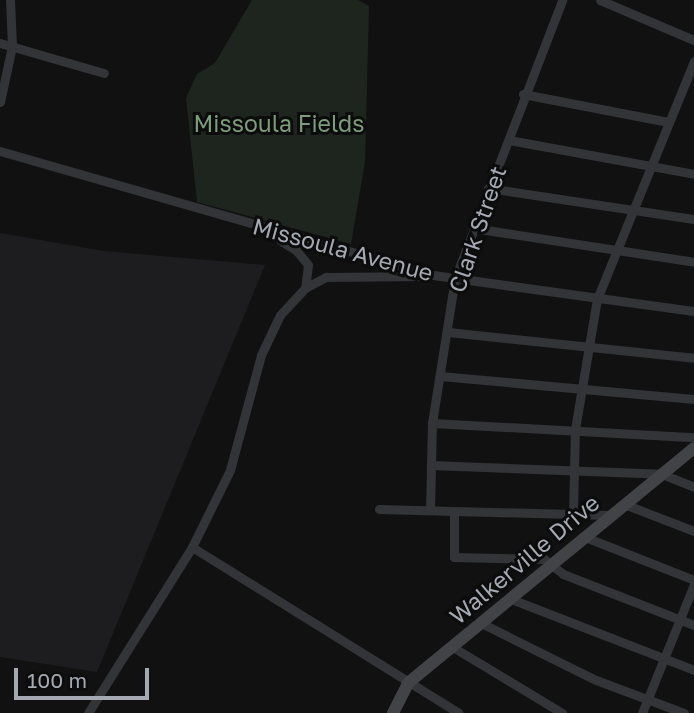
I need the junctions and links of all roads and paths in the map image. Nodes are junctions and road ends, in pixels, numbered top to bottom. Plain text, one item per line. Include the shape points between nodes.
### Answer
1 (10, 0) edge
2 (562, 0) edge
3 (600, 0) edge
4 (694, 40) edge
5 (0, 43) edge
6 (12, 46) junction
7 (694, 61) edge
8 (104, 73) dead end
9 (523, 94) junction
10 (0, 102) edge
11 (668, 122) junction
12 (509, 140) junction
13 (0, 151) edge
14 (648, 165) junction
15 (694, 174) edge
16 (488, 188) junction
17 (631, 208) junction
18 (694, 219) edge
19 (259, 228) junction
20 (473, 228) junction
21 (617, 252) junction
22 (694, 262) edge
23 (433, 275) junction
24 (455, 278) junction
25 (305, 288) junction
26 (597, 299) junction
27 (694, 311) edge
28 (448, 332) junction
29 (587, 348) junction
30 (694, 358) edge
31 (440, 376) junction
32 (582, 388) junction
33 (694, 399) edge
34 (432, 423) junction
35 (575, 429) junction
36 (694, 436) edge
37 (694, 448) edge
38 (431, 465) junction
39 (574, 471) junction
40 (662, 474) junction
41 (694, 487) edge
42 (624, 503) junction
43 (379, 509) dead end
44 (430, 510) junction
45 (454, 511) junction
46 (573, 514) junction
47 (609, 515) junction
48 (694, 531) edge
49 (585, 537) junction
50 (192, 547) junction
51 (551, 565) junction
52 (694, 582) edge
53 (511, 599) junction
54 (680, 621) junction
55 (481, 623) junction
56 (694, 625) edge
57 (451, 646) junction
58 (663, 661) junction
59 (694, 670) edge
60 (408, 682) junction
61 (647, 702) junction
62 (88, 713) edge
63 (393, 713) edge
64 (459, 713) edge
65 (562, 713) edge
66 (642, 713) edge
67 (684, 713) edge

1 - 6 street
2 - 9 street, Clark Street
3 - 4 street
5 - 6 street
6 - 8 street
6 - 10 street
7 - 11 street
9 - 11 street
9 - 12 street, Clark Street
11 - 14 street
12 - 14 street
12 - 16 street, Clark Street
13 - 19 street, Missoula Avenue
14 - 15 street
14 - 17 street
16 - 17 street
16 - 20 street, Clark Street
17 - 18 street
17 - 21 street
19 - 23 street, Missoula Avenue
19 - 25 street via 296,250 308,265
20 - 21 street
20 - 24 street, Clark Street
21 - 22 street
21 - 26 street
23 - 24 street, Missoula Avenue
23 - 25 street via 351,274 326,277
24 - 26 street, Missoula Avenue
24 - 28 street, Clark Street
25 - 50 street via 268,336 230,470
26 - 27 street, Missoula Avenue
26 - 29 street
28 - 29 street
28 - 31 street, Clark Street
29 - 30 street
29 - 32 street
31 - 32 street
31 - 34 street, Clark Street
32 - 33 street
32 - 35 street
34 - 35 street
34 - 38 street, Clark Street
35 - 36 street
35 - 39 street
37 - 40 street, Walkerville Drive
38 - 39 street
38 - 44 street, Clark Street
39 - 40 street
39 - 46 street
40 - 41 street
40 - 42 street, Walkerville Drive
42 - 47 street, Walkerville Drive
42 - 48 street
43 - 44 street
44 - 45 street
45 - 46 street
45 - 51 street via 454,557 541,558
46 - 47 street
47 - 49 street, Walkerville Drive
49 - 51 street, Walkerville Drive
49 - 52 street
50 - 60 street
50 - 62 street
51 - 53 street, Walkerville Drive
51 - 54 street
52 - 54 street
53 - 55 street, Walkerville Drive
53 - 58 street
54 - 56 street
54 - 58 street
55 - 57 street, Walkerville Drive
55 - 61 street
57 - 60 street, Walkerville Drive
57 - 65 street
58 - 59 street
58 - 61 street
60 - 63 street, Walkerville Drive
60 - 64 street
61 - 66 street
61 - 67 street

